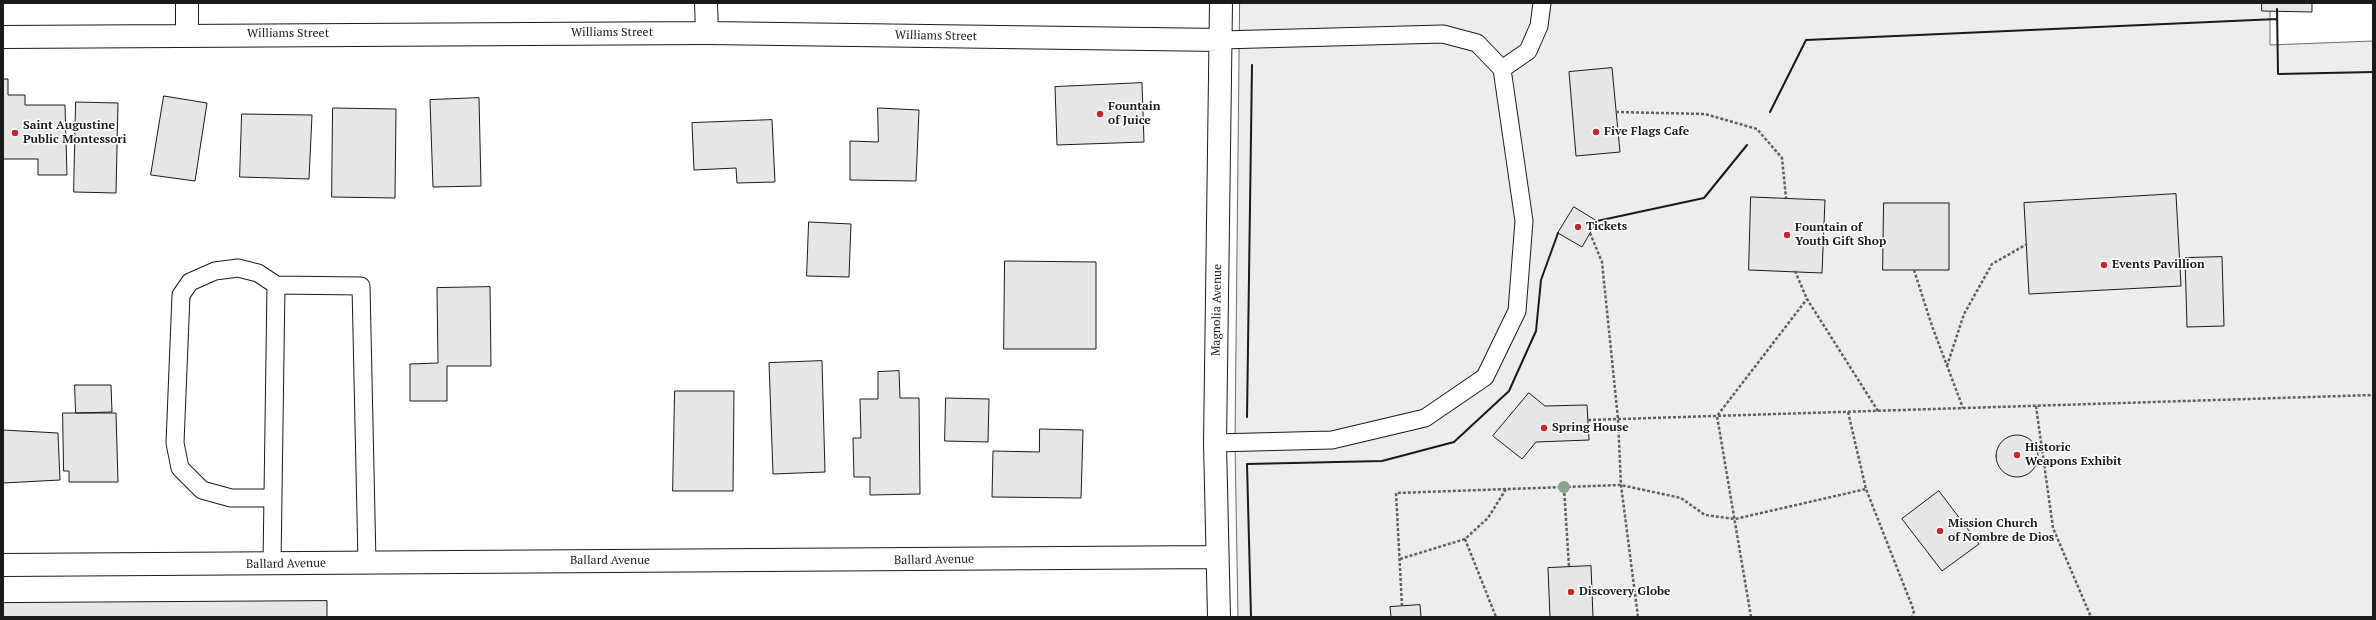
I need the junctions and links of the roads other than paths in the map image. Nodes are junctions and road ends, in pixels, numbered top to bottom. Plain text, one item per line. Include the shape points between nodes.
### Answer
1 (186, 3) edge
2 (706, 3) edge
3 (1221, 3) edge
4 (1542, 3) edge
5 (707, 33) junction
6 (187, 35) junction
7 (3, 37) edge
8 (1221, 40) junction
9 (1502, 69) junction
10 (276, 286) junction
11 (1215, 443) junction
12 (273, 498) junction
13 (1217, 557) junction
14 (367, 562) junction
15 (272, 564) junction
16 (3, 565) edge
17 (1219, 617) edge

1 - 6 street
2 - 5 street
3 - 8 street, Magnolia Avenue
4 - 9 lane via 1539,26 1528,50
5 - 6 street, Williams Street
5 - 8 street, Williams Street
6 - 7 street, Williams Street
8 - 9 lane via 1443,34 1477,43
8 - 11 street, Magnolia Avenue
9 - 11 lane via 1524,221 1517,311 1484,377 1425,418 1417,420 1332,440
10 - 12 lane
10 - 12 lane via 258,273 238,268 215,272 190,282 181,295 175,443 180,468 202,490 231,498
10 - 14 lane via 360,286
11 - 13 street, Magnolia Avenue
12 - 15 lane
13 - 14 street, Ballard Avenue
13 - 17 street, Magnolia Avenue
14 - 15 street, Ballard Avenue
15 - 16 street, Ballard Avenue

